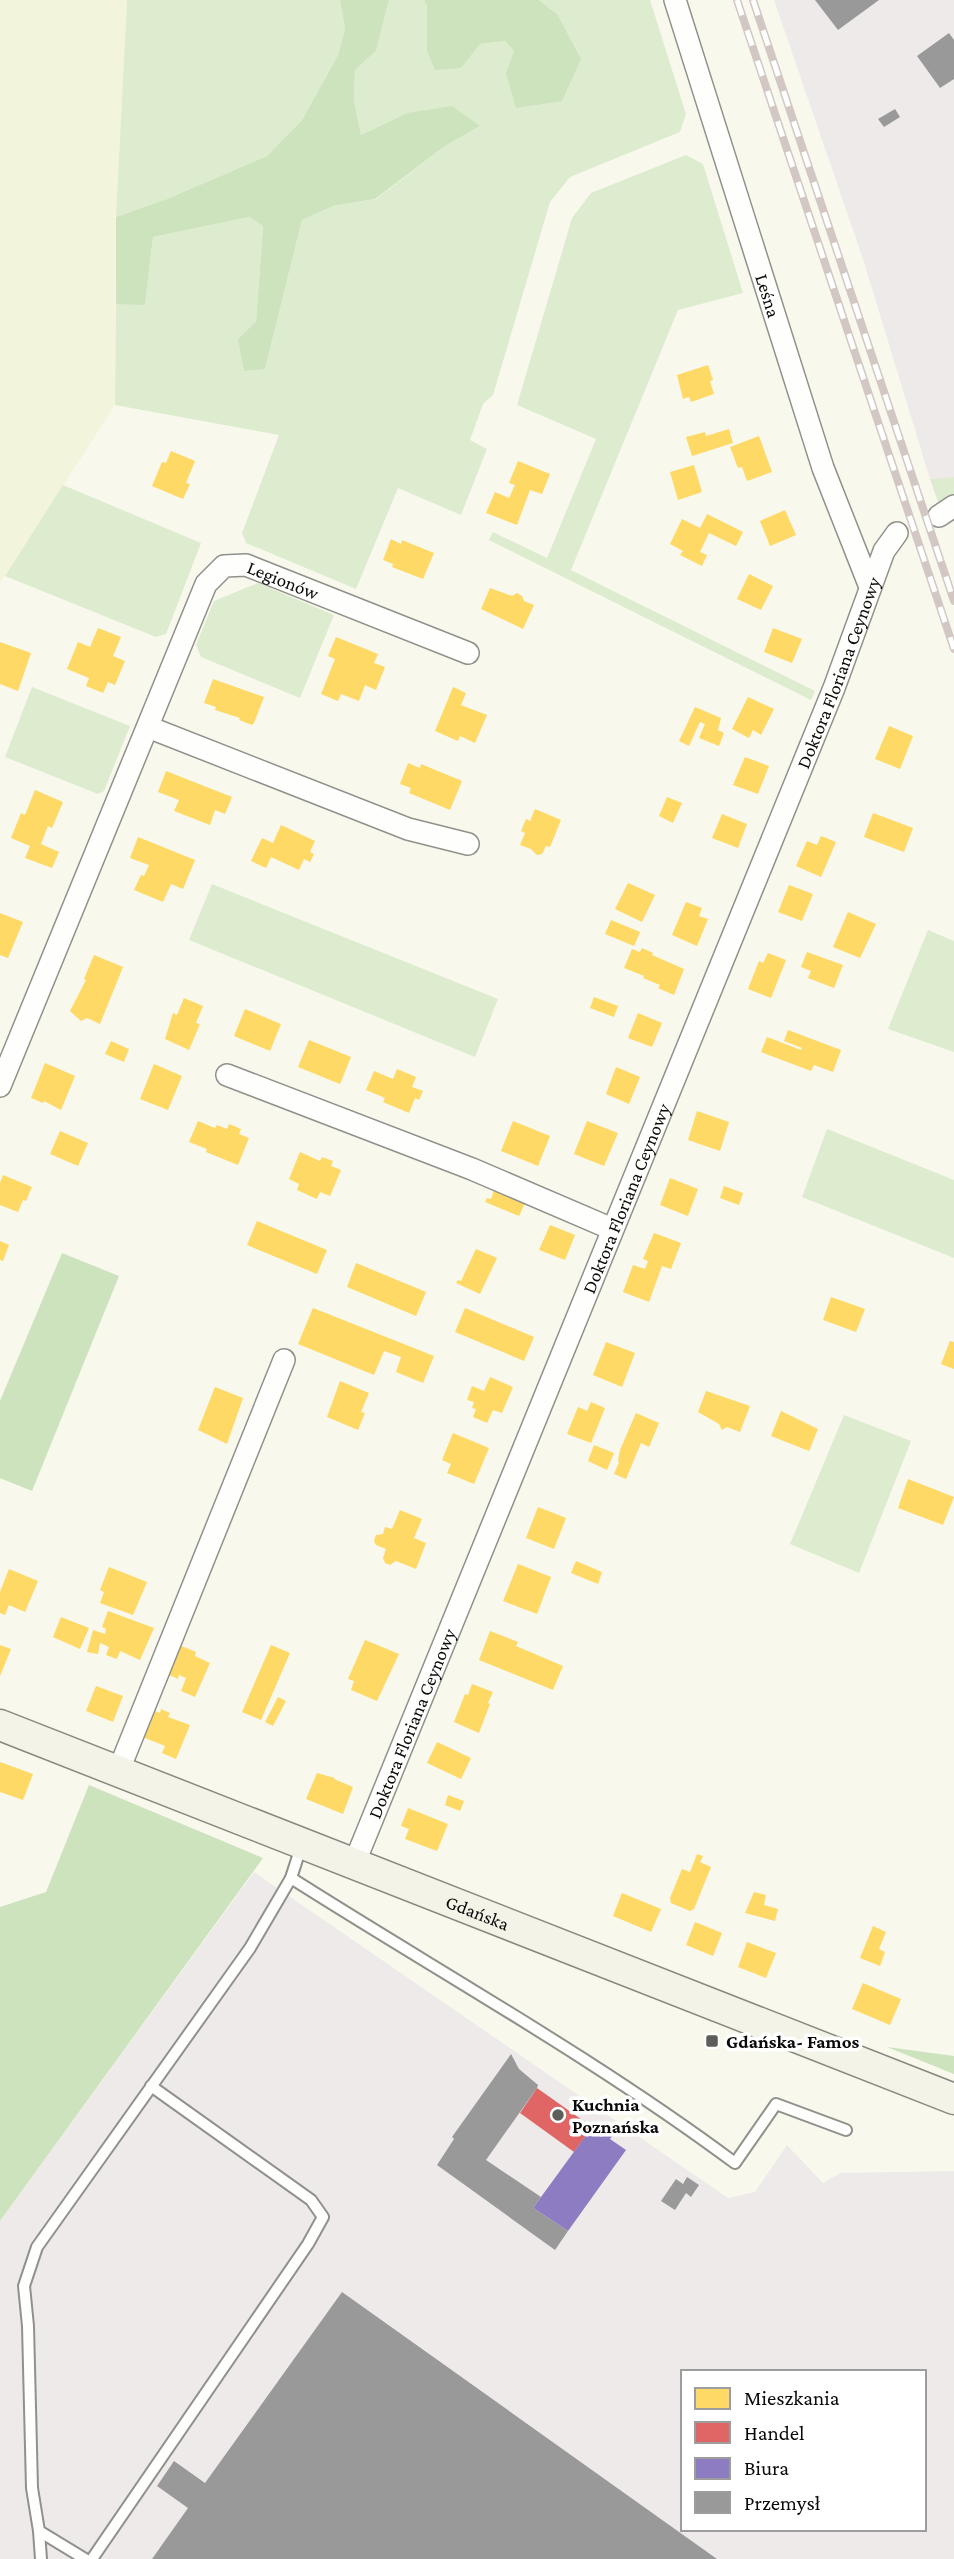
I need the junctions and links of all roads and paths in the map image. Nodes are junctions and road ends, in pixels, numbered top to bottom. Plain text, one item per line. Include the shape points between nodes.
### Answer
1 (675, 0) edge
2 (897, 533) dead end
3 (870, 587) junction
4 (468, 653) dead end
5 (148, 727) junction
6 (468, 844) dead end
7 (228, 1075) dead end
8 (0, 1086) edge
9 (612, 1229) junction
10 (284, 1360) dead end
11 (0, 1725) edge
12 (118, 1772) junction
13 (302, 1844) junction
14 (354, 1864) junction
15 (291, 1878) junction
16 (151, 2086) junction
17 (954, 2099) edge
18 (846, 2130) dead end
19 (39, 2531) junction
20 (41, 2559) edge
21 (85, 2559) edge
22 (92, 2559) edge

1 - 3 street, Leśna via 823,468
2 - 3 street, Doktora Floriana Ceynowy via 884,551
3 - 9 street, Doktora Floriana Ceynowy via 834,688
4 - 5 street, Legionów via 246,565 224,566 206,584
5 - 6 street via 408,829
5 - 8 street, Legionów
7 - 9 street via 472,1169
9 - 14 street, Doktora Floriana Ceynowy
10 - 12 street
11 - 12 main road, Gdańska
12 - 13 main road, Gdańska
13 - 14 main road, Gdańska
13 - 15 lane
14 - 17 main road, Gdańska
15 - 16 lane via 250,1948
15 - 18 lane via 533,2026 735,2162 776,2104
16 - 19 lane via 37,2248 24,2286 32,2488
16 - 22 lane via 311,2200 323,2217 309,2244
19 - 20 lane
19 - 21 lane

